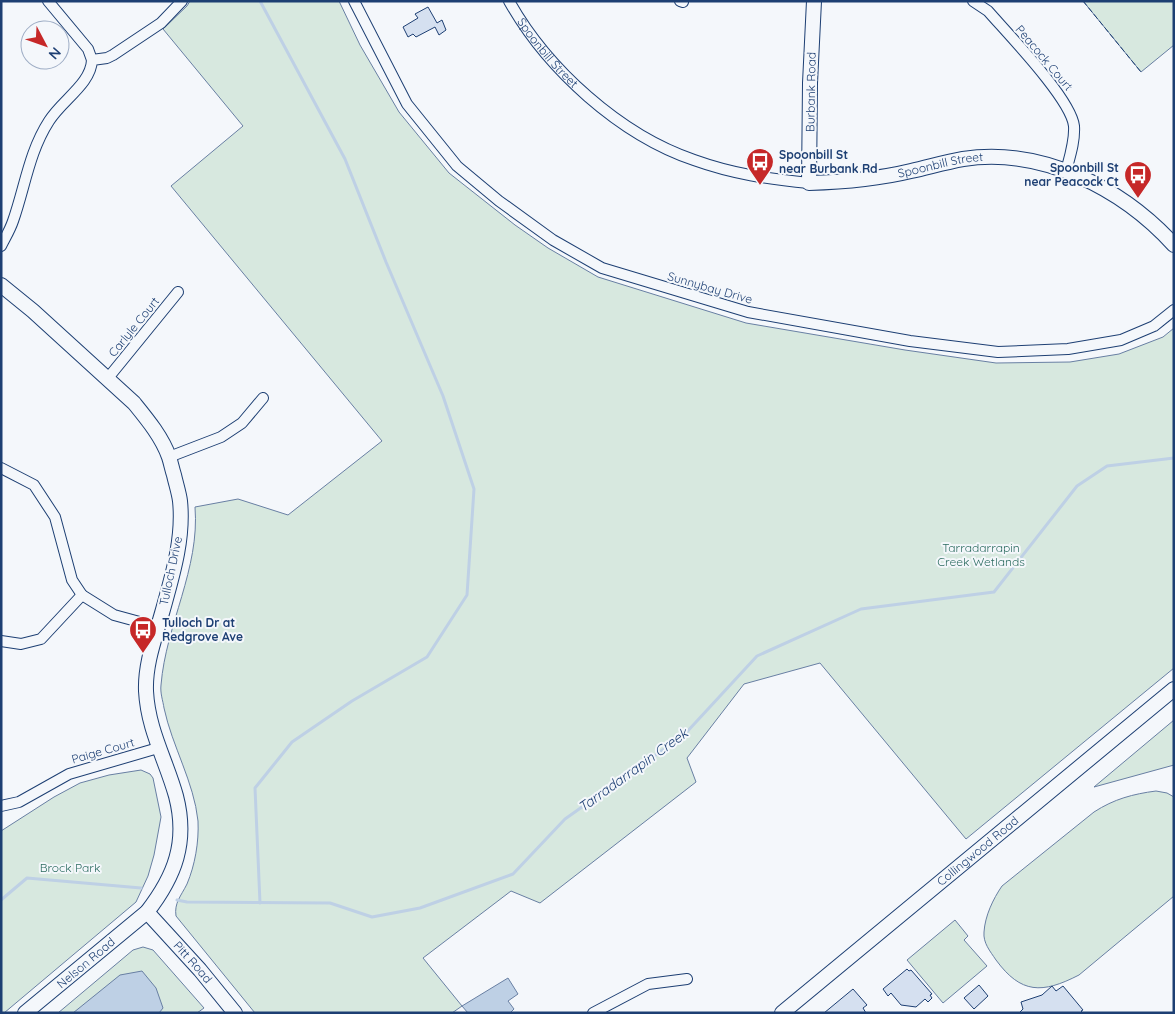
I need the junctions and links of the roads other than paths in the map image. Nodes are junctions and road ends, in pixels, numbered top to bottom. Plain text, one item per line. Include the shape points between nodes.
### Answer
1 (48, 1) edge
2 (182, 1) edge
3 (354, 1) edge
4 (509, 1) edge
5 (814, 1) edge
6 (973, 1) edge
7 (92, 60) junction
8 (1066, 171) junction
9 (809, 183) junction
10 (1174, 245) edge
11 (1, 246) edge
12 (1, 285) edge
13 (178, 292) dead end
14 (1174, 310) edge
15 (108, 378) junction
16 (263, 398) dead end
17 (169, 457) junction
18 (1, 468) edge
19 (82, 594) junction
20 (158, 627) junction
21 (1, 641) edge
22 (1174, 689) edge
23 (158, 748) junction
24 (1, 806) edge
25 (147, 912) junction
26 (687, 979) dead end
27 (25, 1013) edge
28 (235, 1013) edge
29 (594, 1013) edge
30 (782, 1013) edge

1 - 7 street via 88,50
2 - 7 street via 161,23 113,55
3 - 14 street, Sunnybay Drive via 407,104 457,166 553,240 602,268 748,312 910,342 998,352 1068,349 1121,340 1154,326
4 - 9 street, Spoonbill Street via 566,76 600,107 636,131 692,160 765,179
5 - 9 street, Burbank Road
6 - 8 street, Peacock Court via 988,11 1066,104 1074,124
7 - 11 street via 87,78 50,120 37,142 13,222
8 - 9 street, Spoonbill Street via 1026,161 984,158 964,159 886,176
8 - 10 street, Spoonbill Street via 1115,194 1154,224
12 - 15 street, Tulloch Drive
13 - 15 street, Carlyle Court
15 - 17 street, Tulloch Drive via 147,418
16 - 17 street via 242,422 221,437
17 - 20 street, Tulloch Drive via 180,501 179,544
18 - 19 street via 34,484 55,517 72,580
19 - 20 street via 114,615
19 - 21 street via 40,639 21,644
20 - 23 street, Tulloch Drive via 146,671 146,692
22 - 30 street, Collingwood Road
23 - 24 street, Paige Court via 69,774 19,802
23 - 25 street, Tulloch Drive via 176,796 181,823 172,876
25 - 27 street, Nelson Road
25 - 28 street, Pitt Road
26 - 29 street via 648,984

